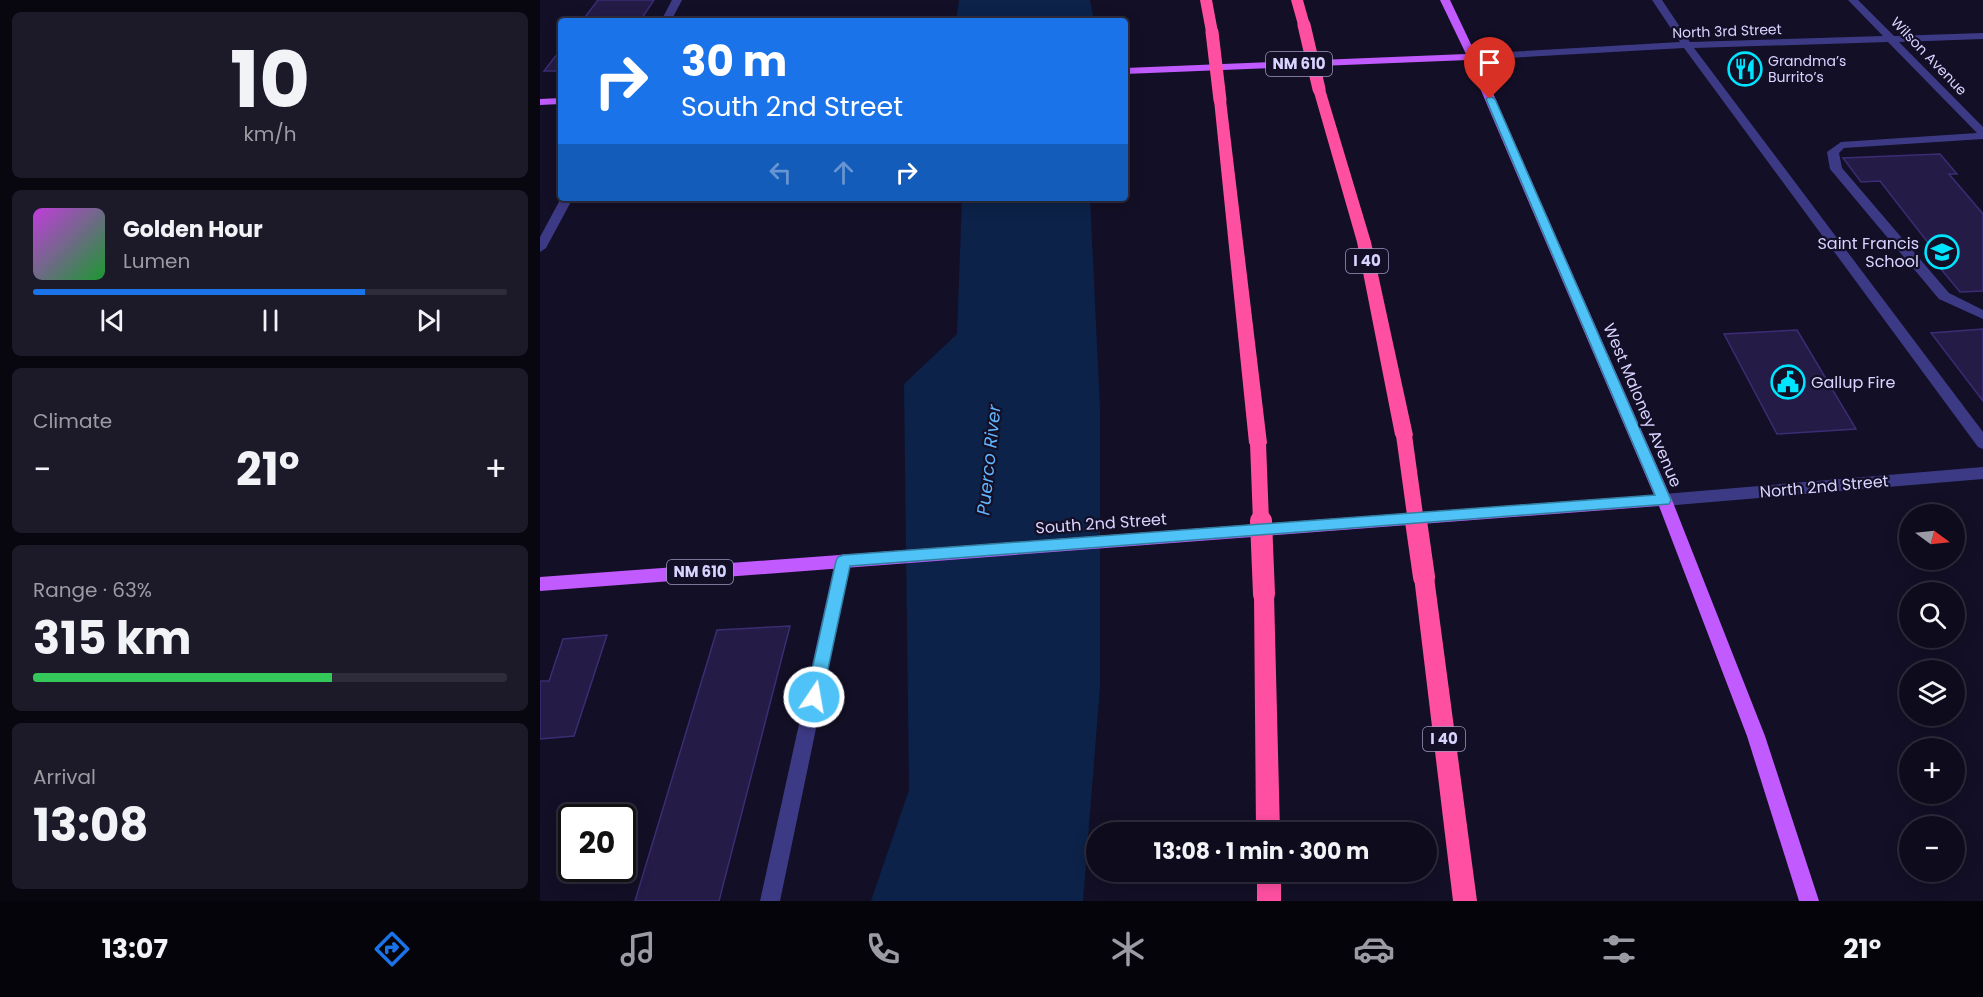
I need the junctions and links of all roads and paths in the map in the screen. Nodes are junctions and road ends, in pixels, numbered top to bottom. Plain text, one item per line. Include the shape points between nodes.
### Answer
1 (677, 0) edge
2 (1206, 0) edge
3 (1297, 0) edge
4 (1445, 0) edge
5 (1657, 0) edge
6 (1853, 0) edge
7 (668, 18) edge
8 (1983, 36) edge
9 (1891, 40) junction
10 (1687, 45) junction
11 (1472, 57) junction
12 (1128, 71) edge
13 (558, 100) edge
14 (540, 102) edge
15 (1983, 135) edge
16 (565, 201) edge
17 (540, 248) edge
18 (1983, 315) edge
19 (1983, 443) edge
20 (1983, 473) edge
21 (1664, 500) junction
22 (852, 560) junction
23 (540, 584) edge
24 (1268, 822) edge
25 (1269, 882) edge
26 (771, 901) edge
27 (1269, 901) edge
28 (1464, 901) edge
29 (1809, 901) edge

1 - 7 street
2 - 24 highway, bridge via 1258,443
3 - 28 highway, I 40, bridge via 1318,89 1364,243 1404,435
4 - 11 main road, West Maloney Avenue
5 - 10 street
6 - 9 street, Wilson Avenue
8 - 9 street, North 3rd Street
9 - 10 street, North 3rd Street
9 - 15 street, Wilson Avenue
10 - 11 street, North 3rd Street
10 - 19 street
11 - 12 main road, NM 610
11 - 21 main road, West Maloney Avenue
13 - 14 main road
15 - 18 street via 1841,145 1833,152 1836,169 1944,296
16 - 17 street
20 - 21 street, North 2nd Street
21 - 22 main road, South 2nd Street / NM 610
21 - 29 main road, West Maloney Avenue via 1756,735
22 - 23 main road, South 2nd Street / NM 610
22 - 26 street
25 - 27 highway

